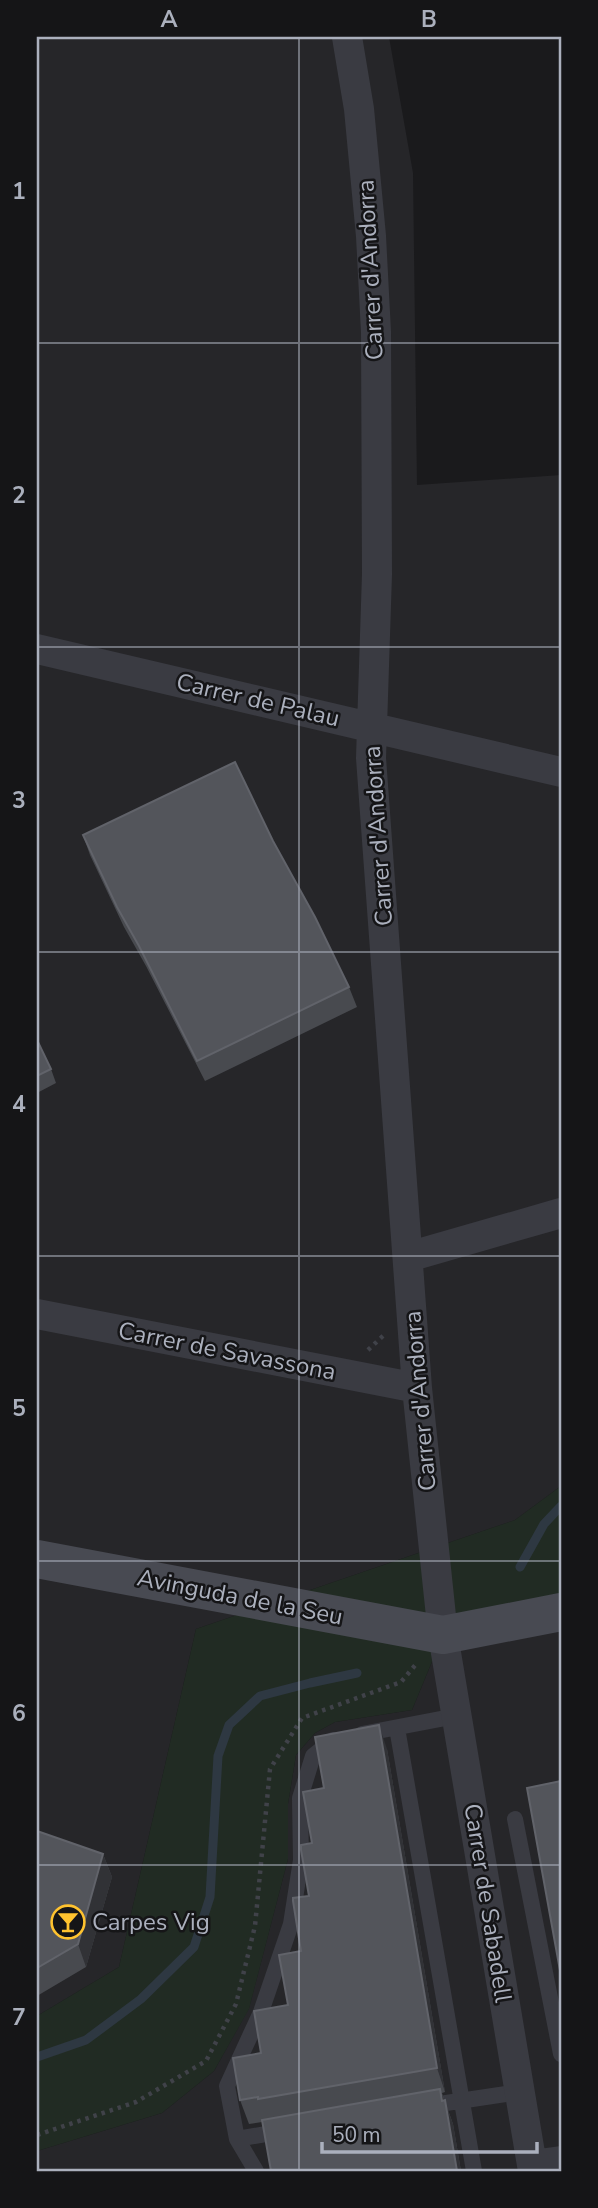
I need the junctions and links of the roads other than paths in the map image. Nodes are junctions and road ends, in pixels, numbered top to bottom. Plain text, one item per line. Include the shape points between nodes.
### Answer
1 (347, 37) edge
2 (37, 649) edge
3 (371, 727) junction
4 (561, 772) edge
5 (561, 1213) edge
6 (408, 1256) junction
7 (37, 1314) edge
8 (417, 1388) junction
9 (37, 1559) edge
10 (561, 1612) edge
11 (443, 1635) junction
12 (456, 1716) junction
13 (397, 1728) junction
14 (516, 1819) dead end
15 (561, 2054) edge
16 (519, 2092) junction
17 (461, 2100) junction
18 (408, 2109) edge
19 (303, 2127) edge
20 (237, 2139) junction
21 (561, 2161) edge
22 (532, 2168) edge
23 (256, 2171) edge
24 (474, 2171) edge

1 - 3 street, Carrer d'Andorra via 359,109 376,332 377,574
2 - 3 street, Carrer de Palau
3 - 4 street, Carrer de Palau
3 - 6 street, Carrer d'Andorra
5 - 6 street
6 - 8 street, Carrer d'Andorra
7 - 8 street, Carrer de Savassona
8 - 11 street, Carrer d'Andorra
9 - 11 street, Avinguda de la Seu
10 - 11 street
11 - 12 street, Carrer de Sabadell
12 - 13 lane
12 - 16 street, Carrer de Sabadell
13 - 17 lane
13 - 20 lane via 332,1740 313,1756 300,1798 301,1860 291,1924 261,2012 227,2086
14 - 15 lane
16 - 17 lane
16 - 22 street, Carrer de Sabadell
17 - 18 lane
17 - 24 lane
19 - 20 lane
20 - 23 lane
21 - 22 street

